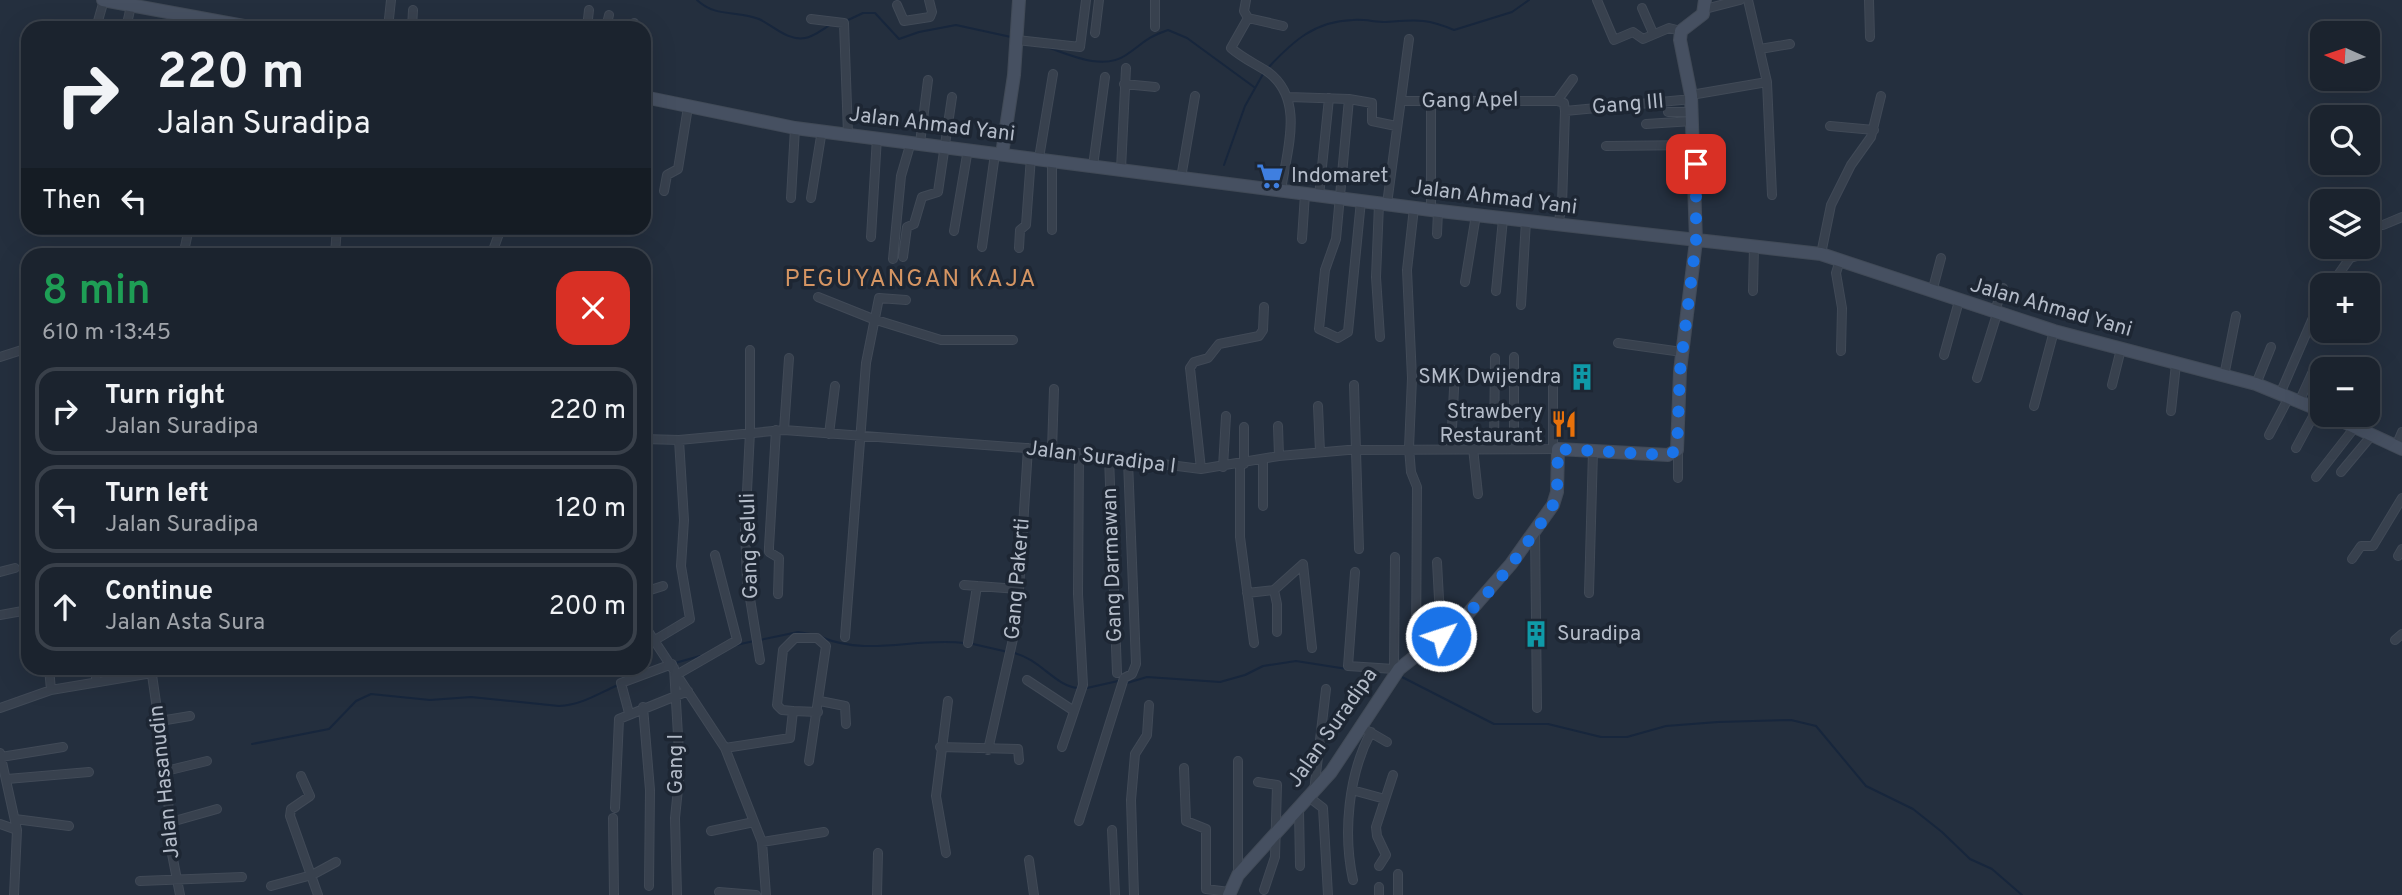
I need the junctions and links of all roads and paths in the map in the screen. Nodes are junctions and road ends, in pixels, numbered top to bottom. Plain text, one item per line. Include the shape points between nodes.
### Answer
1 (103, 0) edge
2 (391, 0) edge
3 (929, 0) edge
4 (1020, 0) edge
5 (1086, 0) edge
6 (1099, 0) edge
7 (1155, 0) edge
8 (1246, 0) edge
9 (1597, 0) edge
10 (1740, 0) edge
11 (1748, 0) edge
12 (1869, 0) edge
13 (147, 5) edge
14 (897, 5) dead end
15 (1705, 5) edge
16 (131, 6) junction
17 (1642, 8) dead end
18 (413, 10) dead end
19 (589, 10) dead end
20 (609, 15) dead end
21 (1248, 18) junction
22 (811, 19) dead end
23 (98, 21) edge
24 (128, 21) edge
25 (188, 21) edge
26 (389, 21) edge
27 (412, 21) edge
28 (588, 21) edge
29 (608, 21) edge
30 (1283, 26) dead end
31 (1155, 27) dead end
32 (1681, 31) junction
33 (1095, 33) dead end
34 (1653, 33) junction
35 (1870, 37) dead end
36 (1409, 39) dead end
37 (1017, 40) junction
38 (1790, 44) dead end
39 (1760, 49) junction
40 (1126, 68) dead end
41 (1053, 74) dead end
42 (1105, 77) dead end
43 (1573, 79) dead end
44 (928, 80) dead end
45 (1767, 82) junction
46 (1124, 84) junction
47 (1154, 87) dead end
48 (1195, 96) dead end
49 (1881, 96) dead end
50 (952, 97) dead end
51 (1289, 97) junction
52 (1329, 98) junction
53 (1349, 99) junction
54 (1557, 101) junction
55 (651, 102) edge
56 (1402, 102) junction
57 (1431, 102) junction
58 (688, 107) junction
59 (1692, 107) junction
60 (1565, 111) junction
61 (1668, 112) dead end
62 (1646, 124) dead end
63 (1396, 126) junction
64 (1830, 126) dead end
65 (795, 128) junction
66 (822, 130) junction
67 (1874, 130) junction
68 (848, 134) junction
69 (877, 137) junction
70 (915, 142) junction
71 (1695, 145) junction
72 (946, 146) junction
73 (1606, 146) dead end
74 (968, 149) junction
75 (999, 154) junction
76 (1040, 159) junction
77 (1093, 166) junction
78 (1121, 169) junction
79 (1181, 177) junction
80 (664, 191) dead end
81 (1281, 191) junction
82 (1305, 194) junction
83 (1772, 195) dead end
84 (1319, 196) junction
85 (791, 198) dead end
86 (811, 198) dead end
87 (1360, 201) junction
88 (1340, 202) junction
89 (1383, 204) junction
90 (1413, 208) junction
91 (1435, 211) junction
92 (1476, 215) junction
93 (2402, 217) edge
94 (1503, 219) junction
95 (1527, 221) junction
96 (2380, 223) edge
97 (1558, 225) junction
98 (1052, 230) dead end
99 (954, 231) dead end
100 (1437, 234) dead end
101 (871, 237) dead end
102 (1302, 239) dead end
103 (1696, 241) junction
104 (1754, 246) junction
105 (982, 247) dead end
106 (1019, 248) dead end
107 (1821, 254) junction
108 (904, 257) dead end
109 (1941, 258) dead end
110 (893, 259) dead end
111 (2351, 259) edge
112 (1840, 260) junction
113 (2339, 273) edge
114 (1465, 282) dead end
115 (2003, 288) dead end
116 (1496, 291) dead end
117 (1753, 291) dead end
118 (1931, 292) junction
119 (818, 297) dead end
120 (906, 300) dead end
121 (1959, 301) junction
122 (1521, 305) dead end
123 (1264, 307) dead end
124 (1996, 313) junction
125 (2236, 316) dead end
126 (873, 319) junction
127 (2053, 331) junction
128 (2310, 335) edge
129 (1380, 337) dead end
130 (1013, 340) dead end
131 (1618, 343) dead end
132 (2271, 347) dead end
133 (2121, 349) junction
134 (21, 350) edge
135 (750, 350) dead end
136 (1682, 352) junction
137 (1841, 352) dead end
138 (1944, 355) dead end
139 (0, 357) edge
140 (1514, 357) dead end
141 (789, 358) dead end
142 (1495, 358) dead end
143 (2176, 363) junction
144 (1455, 370) dead end
145 (2310, 374) edge
146 (1553, 376) dead end
147 (2224, 376) junction
148 (1977, 378) dead end
149 (2256, 384) junction
150 (1354, 385) dead end
151 (2112, 385) dead end
152 (835, 386) dead end
153 (1054, 389) dead end
154 (2290, 398) junction
155 (2034, 405) dead end
156 (1318, 406) dead end
157 (2310, 406) edge
158 (2171, 411) dead end
159 (1226, 416) dead end
160 (1278, 426) dead end
161 (2315, 427) edge
162 (2356, 427) joint
163 (1244, 428) dead end
164 (780, 430) junction
165 (750, 432) junction
166 (2402, 432) edge
167 (829, 434) junction
168 (862, 435) junction
169 (2269, 435) dead end
170 (2372, 435) junction
171 (651, 439) edge
172 (679, 440) junction
173 (1451, 447) junction
174 (1494, 447) junction
175 (1514, 447) junction
176 (1678, 447) junction
177 (1028, 448) junction
178 (1409, 448) junction
179 (1473, 448) junction
180 (2296, 448) dead end
181 (2399, 448) edge
182 (1556, 449) junction
183 (1052, 450) junction
184 (1358, 450) junction
185 (1593, 451) junction
186 (1320, 452) junction
187 (1079, 453) junction
188 (1279, 456) junction
189 (1109, 457) junction
190 (1263, 459) junction
191 (1128, 461) junction
192 (1242, 464) junction
193 (1223, 467) junction
194 (1201, 469) junction
195 (2341, 472) dead end
196 (2316, 477) dead end
197 (1678, 478) dead end
198 (1478, 494) dead end
199 (2402, 498) edge
200 (1263, 506) dead end
201 (1535, 531) junction
202 (1359, 549) dead end
203 (715, 555) dead end
204 (1395, 557) dead end
205 (2352, 559) dead end
206 (1437, 562) dead end
207 (15, 568) dead end
208 (0, 572) edge
209 (1354, 572) dead end
210 (964, 585) dead end
211 (663, 586) dead end
212 (977, 586) junction
213 (1019, 589) junction
214 (651, 590) edge
215 (1274, 590) junction
216 (778, 593) dead end
217 (1247, 593) junction
218 (1589, 593) dead end
219 (21, 611) edge
220 (0, 615) edge
221 (1277, 632) dead end
222 (651, 635) edge
223 (1441, 636) junction
224 (845, 637) dead end
225 (655, 640) junction
226 (968, 643) dead end
227 (1254, 643) dead end
228 (1312, 648) dead end
229 (1416, 653) junction
230 (760, 660) dead end
231 (675, 668) junction
232 (1396, 669) junction
233 (1117, 673) dead end
234 (50, 675) edge
235 (96, 675) edge
236 (130, 675) edge
237 (153, 675) edge
238 (650, 675) edge
239 (651, 675) edge
240 (1027, 680) dead end
241 (96, 681) junction
242 (1326, 689) dead end
243 (51, 690) junction
244 (688, 691) junction
245 (674, 698) junction
246 (820, 701) junction
247 (948, 701) dead end
248 (1149, 705) dead end
249 (643, 707) junction
250 (0, 708) edge
251 (1537, 709) dead end
252 (793, 711) junction
253 (1074, 711) junction
254 (818, 712) junction
255 (629, 713) junction
256 (190, 716) dead end
257 (160, 721) junction
258 (846, 724) dead end
259 (1367, 730) junction
260 (1387, 742) dead end
261 (63, 747) dead end
262 (940, 747) junction
263 (1062, 747) dead end
264 (725, 748) junction
265 (988, 750) junction
266 (1, 755) edge
267 (1019, 760) dead end
268 (208, 761) dead end
269 (809, 761) dead end
270 (1238, 761) dead end
271 (1184, 768) dead end
272 (166, 771) junction
273 (89, 772) dead end
274 (1393, 775) dead end
275 (301, 776) dead end
276 (7, 779) junction
277 (1258, 782) dead end
278 (1352, 790) junction
279 (1312, 796) junction
280 (1385, 799) junction
281 (615, 808) dead end
282 (217, 809) dead end
283 (1299, 810) junction
284 (613, 818) dead end
285 (15, 819) junction
286 (1079, 821) dead end
287 (171, 822) junction
288 (754, 822) junction
289 (0, 824) edge
290 (69, 826) dead end
291 (17, 830) junction
292 (1112, 830) dead end
293 (711, 831) dead end
294 (824, 832) dead end
295 (1275, 835) junction
296 (762, 842) junction
297 (878, 853) dead end
298 (946, 853) dead end
299 (1029, 860) dead end
300 (336, 862) dead end
301 (1300, 866) dead end
302 (1379, 866) dead end
303 (1398, 874) dead end
304 (312, 875) junction
305 (1238, 875) junction
306 (242, 877) dead end
307 (176, 878) junction
308 (1353, 880) dead end
309 (140, 881) dead end
310 (271, 886) dead end
311 (649, 886) dead end
312 (1264, 890) dead end
313 (719, 892) dead end
314 (1229, 894) edge
315 (14, 895) edge
316 (180, 895) edge
317 (318, 895) edge
318 (614, 895) edge
319 (677, 895) edge
320 (756, 895) edge
321 (766, 895) edge
322 (877, 895) edge
323 (1034, 895) edge
324 (1115, 895) edge
325 (1134, 895) edge
326 (1328, 895) edge
327 (1398, 895) edge

1 - 16 main road
1 - 23 street
2 - 26 street
3 - 14 street via 930,17 908,23
4 - 37 main road
5 - 37 street via 1080,47
6 - 33 street
7 - 31 street
8 - 21 street
9 - 34 street via 1613,39 1633,32 1643,39
10 - 15 street
11 - 39 street
12 - 35 street
13 - 16 main road
13 - 25 main road
15 - 32 main road
16 - 24 street
17 - 34 street
18 - 27 street
19 - 28 street
20 - 29 street
21 - 30 street
21 - 51 street via 1231,48 1264,71
22 - 68 street via 844,23
32 - 34 street via 1669,28
32 - 59 main road
36 - 56 street
37 - 75 main road
38 - 39 street
39 - 45 street
40 - 46 street
41 - 76 street
42 - 77 street
43 - 54 street
44 - 70 street
45 - 59 street
45 - 83 street
46 - 47 street
46 - 78 street
48 - 79 street
49 - 67 street
50 - 72 street
51 - 52 street
51 - 81 street via 1290,127
52 - 53 street
52 - 84 street
53 - 63 street via 1370,102 1372,121
53 - 88 street
54 - 57 street, Gang Apel
54 - 60 street via 1564,103
55 - 58 main road, Jalan Ahmad Yani
56 - 57 street, Gang Apel
56 - 63 street, Gang Apel
57 - 91 street
58 - 65 main road, Jalan Ahmad Yani
58 - 80 street via 678,169 667,175
59 - 60 street, Gang III
59 - 61 street
59 - 62 street
59 - 71 main road
60 - 97 street
63 - 89 street, Gang Apel
64 - 67 street
65 - 66 main road, Jalan Ahmad Yani
65 - 85 street
66 - 68 main road, Jalan Ahmad Yani
66 - 86 street
67 - 107 street via 1831,205
68 - 69 main road, Jalan Ahmad Yani
69 - 70 main road, Jalan Ahmad Yani
69 - 101 street
70 - 72 main road, Jalan Ahmad Yani
70 - 110 street via 901,176
71 - 73 street
71 - 103 main road
72 - 74 main road, Jalan Ahmad Yani
72 - 108 street via 938,192 922,197 915,224 907,227
74 - 75 main road, Jalan Ahmad Yani
74 - 99 street
75 - 76 main road, Jalan Ahmad Yani
75 - 105 street
76 - 77 main road, Jalan Ahmad Yani
76 - 98 street
76 - 106 street
77 - 78 main road, Jalan Ahmad Yani
78 - 79 main road, Jalan Ahmad Yani
79 - 81 main road, Jalan Ahmad Yani
81 - 82 main road, Jalan Ahmad Yani
82 - 84 main road, Jalan Ahmad Yani
82 - 102 street
84 - 88 main road, Jalan Ahmad Yani
87 - 88 main road, Jalan Ahmad Yani
87 - 88 street via 1348,333 1343,337 1320,332 1325,270 1334,250
87 - 89 main road, Jalan Ahmad Yani
89 - 90 main road, Jalan Ahmad Yani
89 - 129 street, Gang Apel via 1376,278
90 - 91 main road, Jalan Ahmad Yani
90 - 178 street via 1408,270
91 - 92 main road, Jalan Ahmad Yani
91 - 100 street
92 - 94 main road, Jalan Ahmad Yani
92 - 114 street
93 - 96 street
94 - 95 main road, Jalan Ahmad Yani
94 - 116 street
95 - 97 main road, Jalan Ahmad Yani
95 - 122 street
97 - 103 main road, Jalan Ahmad Yani
103 - 104 main road, Jalan Ahmad Yani
103 - 136 main road
104 - 107 main road, Jalan Ahmad Yani
104 - 117 street
107 - 112 main road, Jalan Ahmad Yani
109 - 118 street
111 - 113 street
112 - 118 main road, Jalan Ahmad Yani
112 - 137 street via 1836,274 1842,308
115 - 124 street
118 - 121 main road, Jalan Ahmad Yani
119 - 126 street
120 - 126 street via 879,298
121 - 124 main road, Jalan Ahmad Yani
121 - 138 street
123 - 194 street via 1259,336 1219,344 1208,358 1192,364
124 - 127 main road, Jalan Ahmad Yani
124 - 148 street
125 - 147 street
126 - 130 street via 941,340
126 - 168 street
127 - 133 main road, Jalan Ahmad Yani
127 - 155 street
128 - 154 street
131 - 136 street
132 - 149 street
133 - 143 main road, Jalan Ahmad Yani
133 - 151 street
134 - 139 street
135 - 165 street, Gang Seluli
136 - 176 main road
140 - 175 street
141 - 164 street
142 - 174 street
143 - 147 main road, Jalan Ahmad Yani
143 - 158 street
144 - 173 street
145 - 154 street
146 - 182 street
147 - 149 main road, Jalan Ahmad Yani
149 - 154 main road, Jalan Ahmad Yani
150 - 184 street
152 - 167 street
153 - 183 street
154 - 157 main road, Jalan Ahmad Yani
154 - 169 street
156 - 186 street
159 - 193 street
160 - 188 street
161 - 180 street
162 - 170 main road, Jalan Ahmad Yani
162 - 196 street
163 - 192 street
164 - 165 street, Jalan Suradipa I
164 - 167 street, Jalan Suradipa I
164 - 216 street via 769,547 779,558
165 - 172 street, Jalan Suradipa I
165 - 230 street, Gang Seluli via 747,580
166 - 181 street
167 - 168 street, Jalan Suradipa I
168 - 177 street, Jalan Suradipa I
168 - 224 street
170 - 181 main road, Jalan Ahmad Yani
170 - 195 street
171 - 172 street, Jalan Suradipa I
172 - 225 street via 684,520 681,566 690,619
173 - 178 street, Jalan Suradipa I
173 - 179 street, Jalan Suradipa I
174 - 175 street, Jalan Suradipa I
174 - 179 street, Jalan Suradipa I
175 - 182 street, Jalan Suradipa I
176 - 185 main road via 1671,455
176 - 197 street
177 - 183 street, Jalan Suradipa I
177 - 213 street, Gang Pakerti
178 - 184 street, Jalan Suradipa I
178 - 229 street via 1417,487
179 - 198 street
182 - 185 main road
182 - 201 main road, Jalan Suradipa via 1555,498
183 - 187 street, Jalan Suradipa I
184 - 186 street, Jalan Suradipa I
184 - 202 street
185 - 218 street
186 - 188 street, Jalan Suradipa I
187 - 189 street, Jalan Suradipa I
187 - 253 street via 1083,685
188 - 190 street, Jalan Suradipa I
189 - 191 street, Jalan Suradipa I
189 - 233 street, Gang Darmawan
190 - 192 street, Jalan Suradipa I
190 - 200 street
191 - 194 street, Jalan Suradipa I
191 - 286 street via 1136,664 1124,678
192 - 193 street, Jalan Suradipa I
192 - 217 street via 1240,537
193 - 194 street, Jalan Suradipa I
199 - 205 street via 2373,546 2361,546
201 - 223 main road, Jalan Suradipa via 1479,602
201 - 251 street
203 - 231 street via 737,640
204 - 232 street
206 - 223 street
207 - 208 street
209 - 232 street via 1348,666
210 - 212 street
211 - 214 street
212 - 213 street
212 - 226 street
213 - 265 street, Gang Pakerti via 1017,621
215 - 217 street
215 - 221 street
215 - 228 street via 1303,565
217 - 227 street
219 - 220 street
222 - 225 street
223 - 229 main road, Jalan Suradipa
225 - 231 street
229 - 232 main road, Jalan Suradipa
231 - 239 street
231 - 244 street
231 - 245 street, Gang I
232 - 259 main road, Jalan Suradipa
234 - 243 street
235 - 241 street
236 - 241 street
237 - 257 street, Jalan Hasanudin
238 - 255 street via 621,683
240 - 253 street
241 - 243 street
242 - 279 street
243 - 250 street
244 - 245 street
244 - 264 street
245 - 249 street
245 - 319 street, Gang I via 680,769 675,818
246 - 252 street via 826,646 817,638 795,638 783,650 777,705
246 - 254 street
246 - 258 street via 845,706
247 - 262 street
248 - 325 street via 1147,735 1135,754 1132,789
249 - 255 street
249 - 311 street via 650,790
252 - 254 street
252 - 264 street via 788,740
253 - 263 street
254 - 269 street
255 - 281 street via 618,724
256 - 257 street
257 - 272 street, Jalan Hasanudin
259 - 260 street
259 - 278 street
259 - 279 main road, Jalan Suradipa
261 - 266 street
262 - 265 street
262 - 298 street via 936,796
264 - 288 street
265 - 267 street via 1017,749
266 - 276 street
268 - 272 street
270 - 305 street
271 - 314 street via 1186,821 1206,829 1206,889
272 - 287 street, Jalan Hasanudin
273 - 276 street
274 - 280 street
275 - 304 street via 310,796 291,809 290,816
276 - 285 street
277 - 295 street via 1277,785
278 - 280 street
278 - 308 street
279 - 283 main road, Jalan Suradipa
279 - 326 street via 1323,808
280 - 302 street via 1376,827 1386,855
282 - 287 street
283 - 295 main road, Jalan Suradipa
283 - 301 street
284 - 318 street
285 - 290 street
285 - 291 street
287 - 307 street, Jalan Hasanudin
288 - 293 street
288 - 296 street
289 - 291 street
291 - 315 street
292 - 324 street
294 - 296 street
295 - 305 main road, Jalan Suradipa
295 - 312 street via 1275,863
296 - 321 street
297 - 322 street
299 - 323 street
300 - 304 street
303 - 327 street
304 - 310 street
304 - 317 street
305 - 314 main road, Jalan Suradipa
306 - 307 street
307 - 309 street
307 - 316 street, Jalan Hasanudin
313 - 320 street

